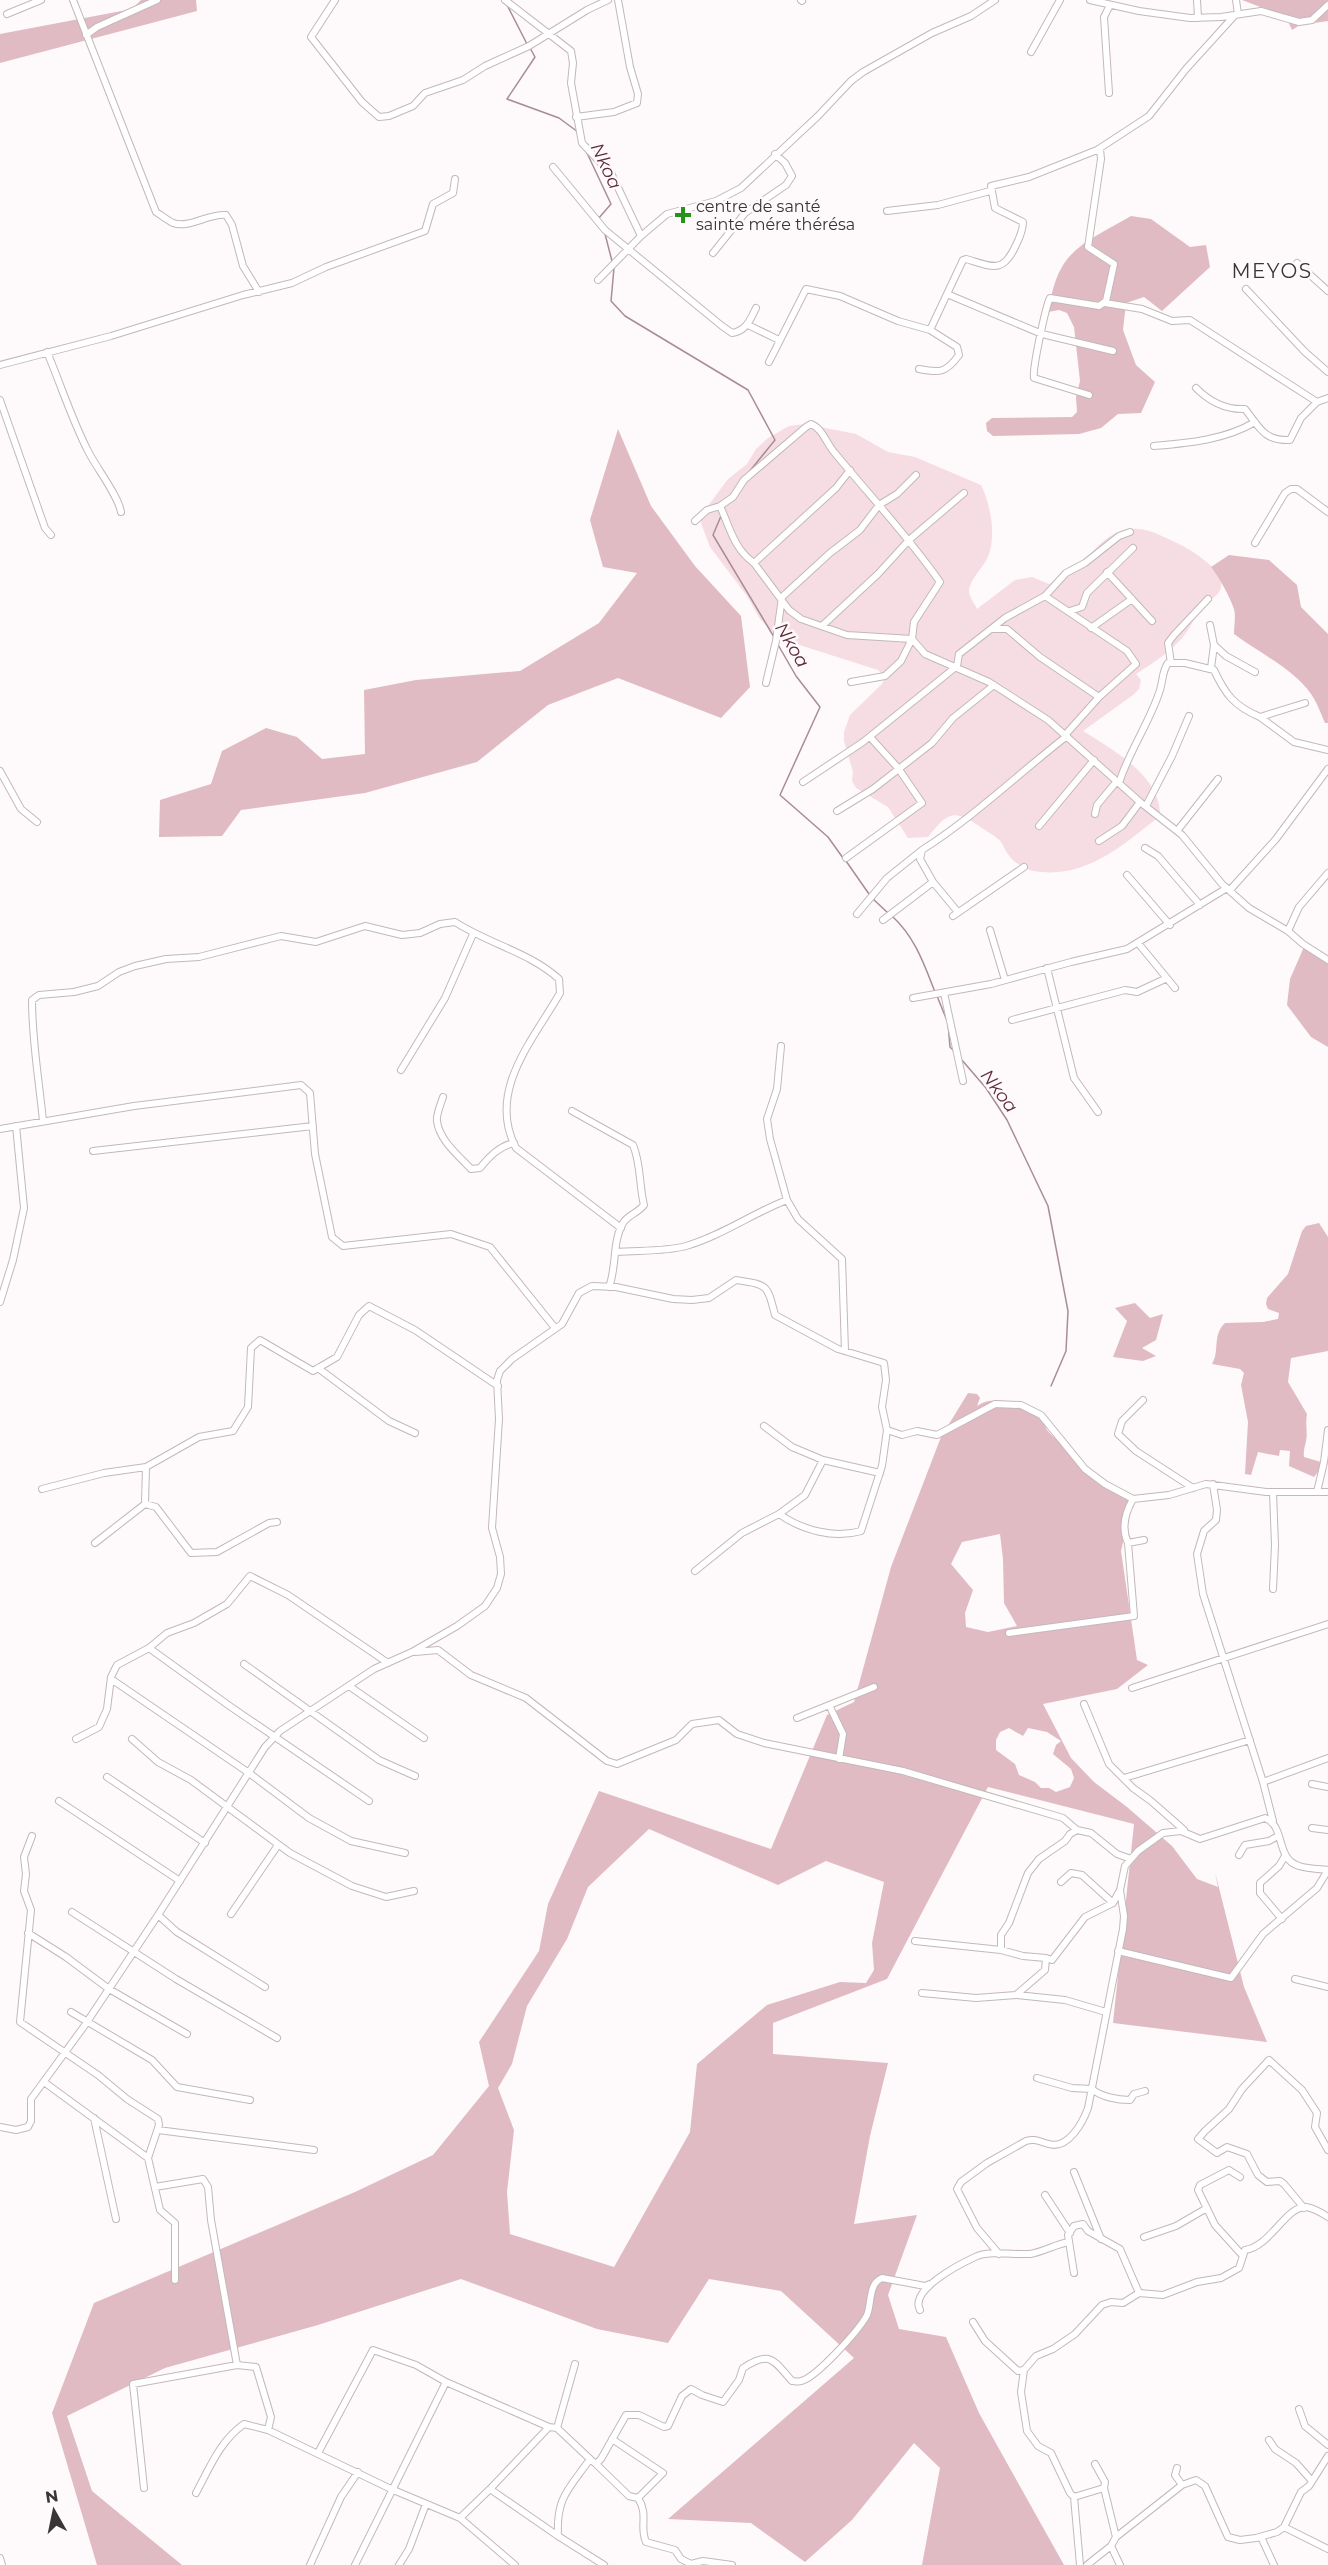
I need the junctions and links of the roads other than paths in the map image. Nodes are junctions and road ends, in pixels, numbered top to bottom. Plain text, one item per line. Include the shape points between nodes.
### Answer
1 (42, 0) edge
2 (73, 0) edge
3 (157, 0) edge
4 (334, 0) edge
5 (505, 0) edge
6 (609, 0) edge
7 (618, 0) edge
8 (995, 0) edge
9 (1060, 0) edge
10 (1090, 0) edge
11 (1197, 0) edge
12 (1236, 0) edge
13 (1110, 5) junction
14 (1328, 5) edge
15 (7, 14) dead end
16 (1237, 15) junction
17 (1198, 18) junction
18 (86, 34) junction
19 (548, 34) junction
20 (1031, 52) dead end
21 (1109, 93) dead end
22 (576, 117) junction
23 (1100, 149) junction
24 (775, 154) junction
25 (553, 167) dead end
26 (455, 179) dead end
27 (990, 191) junction
28 (887, 211) dead end
29 (641, 236) junction
30 (628, 250) junction
31 (713, 253) dead end
32 (1297, 263) dead end
33 (598, 280) dead end
34 (1246, 289) dead end
35 (1328, 291) edge
36 (259, 292) junction
37 (947, 294) junction
38 (1105, 303) junction
39 (756, 308) dead end
40 (748, 325) junction
41 (930, 330) junction
42 (1042, 334) junction
43 (779, 340) junction
44 (1113, 351) dead end
45 (47, 352) junction
46 (769, 362) dead end
47 (0, 365) edge
48 (919, 369) dead end
49 (1328, 372) edge
50 (1196, 388) dead end
51 (1089, 395) dead end
52 (1328, 398) edge
53 (0, 400) edge
54 (1317, 402) junction
55 (1255, 422) junction
56 (1154, 446) dead end
57 (850, 470) junction
58 (916, 475) dead end
59 (964, 493) dead end
60 (879, 505) junction
61 (720, 506) junction
62 (121, 512) dead end
63 (1328, 512) edge
64 (695, 520) dead end
65 (1130, 532) dead end
66 (51, 535) dead end
67 (909, 540) junction
68 (1255, 543) dead end
69 (1133, 548) dead end
70 (754, 563) junction
71 (1107, 572) junction
72 (1045, 596) junction
73 (782, 597) junction
74 (1132, 599) junction
75 (1208, 599) dead end
76 (1071, 611) junction
77 (1152, 621) dead end
78 (823, 625) junction
79 (1210, 625) dead end
80 (1091, 628) junction
81 (992, 629) junction
82 (912, 639) junction
83 (1214, 645) junction
84 (1172, 663) junction
85 (957, 666) junction
86 (1211, 668) junction
87 (1255, 672) dead end
88 (851, 682) dead end
89 (766, 683) dead end
90 (994, 685) junction
91 (1099, 697) junction
92 (1305, 703) dead end
93 (1189, 716) dead end
94 (1260, 717) junction
95 (1067, 735) junction
96 (870, 736) junction
97 (1328, 750) edge
98 (1094, 760) junction
99 (898, 768) junction
100 (1328, 769) edge
101 (0, 771) edge
102 (1218, 779) dead end
103 (803, 782) dead end
104 (1118, 782) junction
105 (1143, 804) junction
106 (837, 811) dead end
107 (1095, 814) dead end
108 (37, 822) dead end
109 (1039, 826) dead end
110 (1177, 831) junction
111 (1099, 841) dead end
112 (1144, 848) dead end
113 (922, 850) junction
114 (846, 858) dead end
115 (1024, 867) dead end
116 (1328, 873) edge
117 (1127, 875) dead end
118 (933, 882) junction
119 (1228, 889) junction
120 (1200, 905) junction
121 (857, 914) dead end
122 (883, 920) dead end
123 (1170, 925) junction
124 (990, 930) dead end
125 (1288, 931) junction
126 (473, 934) junction
127 (1138, 943) junction
128 (1328, 960) edge
129 (1047, 968) junction
130 (1165, 979) junction
131 (1005, 980) junction
132 (1175, 988) dead end
133 (944, 993) junction
134 (913, 998) dead end
135 (1057, 1008) junction
136 (1012, 1020) dead end
137 (781, 1046) dead end
138 (401, 1070) dead end
139 (963, 1081) dead end
140 (443, 1097) dead end
141 (572, 1111) dead end
142 (1098, 1112) dead end
143 (43, 1121) junction
144 (16, 1126) junction
145 (313, 1126) junction
146 (0, 1129) edge
147 (514, 1143) junction
148 (93, 1151) dead end
149 (787, 1200) junction
150 (621, 1228) junction
151 (616, 1252) junction
152 (609, 1287) junction
153 (0, 1302) edge
154 (555, 1328) junction
155 (845, 1351) junction
156 (318, 1368) junction
157 (498, 1386) junction
158 (1143, 1400) dead end
159 (764, 1426) dead end
160 (887, 1430) junction
161 (1328, 1430) edge
162 (415, 1433) dead end
163 (823, 1460) junction
164 (146, 1467) junction
165 (880, 1473) junction
166 (1213, 1484) junction
167 (1192, 1488) junction
168 (42, 1489) dead end
169 (1273, 1492) junction
170 (1317, 1492) junction
171 (1328, 1492) edge
172 (1133, 1499) junction
173 (145, 1504) junction
174 (779, 1514) junction
175 (277, 1522) dead end
176 (1143, 1540) dead end
177 (1128, 1543) junction
178 (96, 1544) dead end
179 (694, 1571) dead end
180 (1273, 1589) dead end
181 (1328, 1624) edge
182 (1009, 1633) dead end
183 (149, 1648) junction
184 (412, 1652) junction
185 (1224, 1657) junction
186 (387, 1663) junction
187 (244, 1664) dead end
188 (114, 1681) dead end
189 (349, 1686) junction
190 (874, 1687) dead end
191 (1132, 1688) dead end
192 (1084, 1704) dead end
193 (830, 1707) junction
194 (311, 1711) junction
195 (797, 1718) dead end
196 (274, 1737) junction
197 (132, 1738) dead end
198 (424, 1738) dead end
199 (76, 1739) dead end
200 (1250, 1740) junction
201 (839, 1758) junction
202 (1328, 1758) edge
203 (249, 1773) junction
204 (415, 1776) dead end
205 (107, 1777) dead end
206 (1124, 1778) junction
207 (1263, 1782) junction
208 (1312, 1784) dead end
209 (1328, 1787) edge
210 (59, 1801) dead end
211 (369, 1801) dead end
212 (228, 1806) junction
213 (1273, 1821) junction
214 (1312, 1828) dead end
215 (1077, 1830) junction
216 (1328, 1830) edge
217 (1190, 1833) junction
218 (32, 1836) dead end
219 (1278, 1836) junction
220 (205, 1843) junction
221 (278, 1845) junction
222 (405, 1853) dead end
223 (1239, 1854) dead end
224 (1285, 1856) junction
225 (1131, 1859) junction
226 (1328, 1870) edge
227 (180, 1881) junction
228 (1061, 1882) dead end
229 (1120, 1890) junction
230 (414, 1891) dead end
231 (1113, 1903) junction
232 (72, 1912) dead end
233 (231, 1914) dead end
234 (158, 1915) junction
235 (1282, 1919) junction
236 (28, 1933) junction
237 (915, 1941) dead end
238 (1000, 1950) junction
239 (1118, 1951) junction
240 (134, 1952) junction
241 (1046, 1958) junction
242 (1295, 1979) dead end
243 (265, 1987) dead end
244 (1328, 1987) edge
245 (109, 1989) junction
246 (922, 1993) dead end
247 (1016, 1995) junction
248 (71, 2012) dead end
249 (1106, 2012) junction
250 (88, 2021) junction
251 (187, 2034) dead end
252 (277, 2038) dead end
253 (64, 2054) junction
254 (1037, 2078) dead end
255 (44, 2082) junction
256 (1092, 2089) junction
257 (1145, 2091) dead end
258 (250, 2100) dead end
259 (94, 2118) junction
260 (0, 2127) edge
261 (158, 2130) junction
262 (314, 2150) dead end
263 (1328, 2150) edge
264 (148, 2158) junction
265 (1074, 2172) dead end
266 (1240, 2177) dead end
267 (154, 2187) junction
268 (1045, 2195) dead end
269 (1207, 2208) junction
270 (1304, 2208) junction
271 (1328, 2217) edge
272 (116, 2219) dead end
273 (1070, 2233) junction
274 (1144, 2237) dead end
275 (1101, 2239) junction
276 (1069, 2242) junction
277 (999, 2254) junction
278 (1242, 2256) junction
279 (1074, 2273) dead end
280 (175, 2280) dead end
281 (930, 2284) junction
282 (1139, 2293) junction
283 (920, 2310) dead end
284 (973, 2322) dead end
285 (575, 2364) dead end
286 (237, 2365) junction
287 (1024, 2370) junction
288 (446, 2382) junction
289 (1299, 2409) dead end
290 (549, 2427) junction
291 (557, 2428) junction
292 (268, 2430) junction
293 (612, 2439) junction
294 (1269, 2440) dead end
295 (1328, 2445) edge
296 (318, 2452) junction
297 (1328, 2456) edge
298 (590, 2458) junction
299 (596, 2464) junction
300 (1095, 2464) dead end
301 (1177, 2468) dead end
302 (358, 2472) junction
303 (1312, 2481) junction
304 (1182, 2485) junction
305 (144, 2488) dead end
306 (1104, 2488) junction
307 (391, 2489) junction
308 (490, 2489) junction
309 (196, 2493) dead end
310 (1074, 2497) junction
311 (638, 2498) junction
312 (426, 2504) junction
313 (459, 2518) junction
314 (1284, 2527) junction
315 (558, 2536) junction
316 (1116, 2537) junction
317 (1261, 2537) junction
318 (1111, 2546) junction
319 (1328, 2549) edge
320 (0, 2558) edge
321 (2, 2565) edge
322 (310, 2565) edge
323 (355, 2565) edge
324 (399, 2565) edge
325 (515, 2565) edge
326 (604, 2565) edge
327 (732, 2565) edge
328 (1080, 2565) edge
329 (1087, 2565) edge
330 (1120, 2565) edge
331 (1274, 2565) edge

1 - 15 street
2 - 18 street
3 - 18 street
4 - 19 street via 311,37 362,102 379,117 413,106 425,93 463,80
5 - 19 street
6 - 19 street
7 - 22 street via 637,103 614,112
8 - 24 street via 863,72
9 - 20 street
10 - 13 street
11 - 17 street
12 - 16 street
13 - 17 street
13 - 21 street via 1104,17
14 - 16 street via 1312,20 1299,22 1261,11
16 - 17 street
16 - 23 street via 1185,69 1149,116
18 - 36 street via 156,212 174,224 226,215 243,266
19 - 22 street via 571,51
22 - 29 street via 582,143 616,181
23 - 27 street via 1029,177 991,186
23 - 38 street via 1088,248 1114,264
24 - 29 street via 728,196 667,214
24 - 31 street via 792,176 786,185 745,213
25 - 30 street via 605,230
26 - 36 street via 453,193 433,204 425,231
27 - 28 street via 938,205
27 - 37 street via 998,211 1023,222 1018,242 1001,266 963,260
29 - 30 street
30 - 33 street
30 - 40 street via 732,333
32 - 35 street
34 - 49 street
36 - 45 street
37 - 41 street
37 - 42 street
38 - 42 street via 1099,306 1050,298
38 - 54 street via 1142,309 1173,321 1190,320
39 - 40 street
40 - 43 street
41 - 43 street via 840,296 806,289
41 - 48 street via 957,347 959,356 944,371
42 - 44 street
42 - 51 street via 1032,370 1034,378
43 - 46 street
45 - 47 street
45 - 62 street via 87,450 119,500
50 - 55 street via 1207,399 1232,410 1245,409
52 - 54 street
53 - 66 street via 45,528
54 - 55 street via 1301,418 1290,440 1275,441
55 - 56 street via 1208,439
57 - 60 street
57 - 61 street via 818,427 811,424 744,480 733,497
57 - 70 street via 836,488
58 - 60 street
59 - 67 street
60 - 67 street
60 - 73 street via 860,530
61 - 64 street
61 - 70 street via 735,544
63 - 68 street via 1297,489 1291,489
65 - 72 street via 1066,573
67 - 78 street
67 - 82 street via 940,582 914,622
69 - 71 street
70 - 73 street
71 - 74 street
71 - 76 street via 1087,593 1082,607
72 - 76 street
72 - 81 street
73 - 78 street via 789,610 801,619
73 - 89 street
74 - 77 street
74 - 80 street
75 - 84 street via 1168,643
76 - 80 street
78 - 82 street via 847,635
79 - 83 street
80 - 91 street via 1127,651 1136,664
81 - 85 street via 959,654
81 - 91 street via 1007,629
82 - 85 street via 925,654
82 - 88 street via 900,661 885,676
83 - 86 street
83 - 87 street
84 - 86 street
84 - 104 street via 1166,666 1160,691
85 - 90 street
85 - 96 street
86 - 94 street via 1234,701
90 - 95 street
90 - 99 street via 953,718 932,743
91 - 95 street
92 - 94 street
93 - 105 street via 1172,756
94 - 97 street via 1294,742
95 - 98 street
95 - 113 street via 959,826
96 - 99 street
96 - 103 street
98 - 104 street
98 - 109 street
99 - 106 street
99 - 114 street via 922,803
100 - 119 street via 1276,839
101 - 108 street via 21,809
102 - 110 street
104 - 105 street
104 - 107 street via 1097,805
105 - 110 street
105 - 111 street via 1122,826
110 - 119 street
112 - 120 street via 1158,856
113 - 118 street via 920,859
113 - 121 street via 887,878
115 - 118 street via 955,914
116 - 125 street via 1299,908
117 - 123 street
118 - 122 street
119 - 120 street
119 - 125 street
120 - 123 street
123 - 127 street
124 - 131 street
125 - 128 street
126 - 138 street via 445,998
126 - 143 street via 455,922 402,935 365,926 316,942 281,936 199,957 135,966 98,986 39,995 32,1000 32,1037
126 - 147 street via 513,949 560,980 560,993 516,1065 506,1104
127 - 129 street via 1127,950
127 - 130 street
129 - 131 street
129 - 135 street
130 - 132 street
130 - 135 street via 1137,992 1125,990
131 - 133 street
133 - 134 street
133 - 139 street
135 - 136 street
135 - 142 street via 1074,1078
137 - 149 street via 777,1089 767,1119
140 - 147 street via 436,1119 440,1131 471,1169 480,1168 505,1145
141 - 150 street via 633,1145 638,1155 644,1204
143 - 144 street
143 - 145 street via 301,1085 310,1093
144 - 146 street
144 - 153 street via 24,1208
145 - 148 street
145 - 154 street via 332,1237 343,1246 451,1234 490,1247
147 - 150 street
149 - 151 street via 683,1247
149 - 155 street via 798,1219 842,1259
150 - 151 street
151 - 152 street
152 - 154 street via 592,1286 579,1293 562,1324
152 - 155 street via 692,1300 709,1298 736,1280 761,1284 769,1292 776,1315
154 - 157 street via 500,1371
155 - 160 street via 884,1363 882,1407
156 - 157 street via 337,1357 359,1314 369,1306 416,1330
156 - 162 street via 390,1421
156 - 164 street via 314,1371 260,1340 251,1348 248,1407 233,1431 199,1437
157 - 184 street via 492,1528 500,1557 497,1588 485,1606
158 - 167 street via 1122,1421 1118,1434 1136,1451
159 - 163 street via 792,1447
160 - 165 street
160 - 172 street via 902,1435 917,1431 937,1435 995,1404 1021,1405 1041,1415 1085,1469
161 - 170 street
163 - 165 street
163 - 174 street via 805,1495
164 - 168 street
164 - 173 street
165 - 174 street via 861,1531 828,1533 807,1529
166 - 167 street
166 - 169 street
166 - 185 street via 1216,1520 1204,1531 1197,1554 1203,1594
167 - 172 street
169 - 170 street
169 - 180 street
170 - 171 street
172 - 177 street via 1123,1523
173 - 175 street via 156,1508 191,1553 217,1552
173 - 178 street
174 - 179 street via 742,1533
176 - 177 street
177 - 182 street via 1134,1616
181 - 185 street
183 - 186 street via 166,1633 227,1604 250,1576 288,1594
183 - 196 street
183 - 199 street via 117,1665 99,1727
184 - 186 street
184 - 201 street via 438,1650 471,1675 526,1698 607,1761 617,1764 675,1740 693,1724 719,1720 737,1734 764,1743
185 - 191 street
185 - 200 street
186 - 189 street
187 - 194 street
188 - 203 street
189 - 194 street
189 - 198 street
190 - 193 street
192 - 206 street via 1109,1764
193 - 195 street
193 - 201 street via 843,1734
194 - 196 street
194 - 204 street via 379,1760
196 - 203 street
196 - 211 street
197 - 212 street via 158,1762
200 - 206 street
200 - 207 street
201 - 215 street via 903,1771 1063,1818
202 - 207 street
203 - 212 street
203 - 222 street via 309,1818 351,1841
205 - 220 street
206 - 217 street
207 - 213 street
208 - 209 street
210 - 227 street
212 - 220 street
212 - 221 street
213 - 217 street via 1251,1821 1200,1839
213 - 219 street
214 - 216 street
215 - 225 street via 1091,1833 1117,1854
215 - 238 street via 1039,1859 1028,1873 1001,1935
217 - 225 street via 1163,1833
218 - 236 street via 24,1857 24,1891 31,1910
219 - 223 street via 1245,1845
219 - 224 street
220 - 227 street
221 - 230 street via 352,1886 386,1897
221 - 233 street
224 - 226 street via 1297,1866
224 - 235 street via 1260,1883 1260,1893
225 - 229 street via 1125,1866
226 - 235 street via 1317,1888
227 - 234 street
228 - 231 street via 1071,1873 1082,1875
229 - 231 street
229 - 239 street via 1124,1916
231 - 241 street via 1085,1917 1052,1960
232 - 240 street
234 - 240 street
234 - 243 street via 177,1932
235 - 239 street via 1263,1934 1231,1978
236 - 245 street
236 - 253 street via 20,2022
237 - 238 street
238 - 241 street
239 - 249 street
240 - 245 street
240 - 252 street
241 - 247 street via 1045,1970
242 - 244 street
245 - 250 street
245 - 251 street
246 - 247 street via 976,1998
247 - 249 street via 1065,2000
248 - 250 street
249 - 256 street
250 - 253 street
250 - 258 street via 152,2060 177,2087
253 - 255 street
253 - 261 street via 151,2113 158,2119
254 - 256 street
255 - 259 street
255 - 260 street via 31,2099 28,2127
256 - 257 street via 1123,2100
256 - 277 street via 1081,2125 1062,2142 1051,2145 1033,2139 1026,2141 987,2163 957,2189 977,2228
259 - 264 street
259 - 272 street
261 - 262 street
261 - 264 street
263 - 270 street via 1315,2127 1317,2113 1302,2090 1269,2060 1229,2109 1198,2139 1217,2153 1227,2147 1247,2154 1258,2175 1268,2182 1280,2181
264 - 267 street
265 - 275 street
266 - 269 street via 1228,2170 1200,2185 1198,2190
267 - 280 street via 160,2210 175,2223
267 - 286 street via 203,2179 208,2187
268 - 273 street
269 - 274 street via 1176,2226
269 - 278 street via 1215,2225
270 - 271 street
270 - 278 street via 1295,2210
273 - 275 street via 1074,2226 1083,2224
273 - 276 street
275 - 282 street via 1120,2249
276 - 277 street via 1032,2254
276 - 279 street
277 - 281 street via 975,2257
278 - 282 street via 1239,2268 1221,2278 1163,2295
281 - 283 street via 919,2298
281 - 293 street via 878,2280 866,2318 832,2357 802,2381 792,2382 775,2360 753,2361 743,2368 723,2402 691,2389 682,2396 668,2426 661,2427 630,2413
282 - 287 street via 1123,2303 1102,2305 1075,2334 1036,2356
284 - 287 street via 985,2340 1018,2371
285 - 291 street
286 - 292 street via 256,2367 271,2417
286 - 305 street via 133,2384
287 - 310 street via 1020,2392 1027,2431 1038,2446 1051,2453
288 - 290 street
288 - 296 street via 374,2350
288 - 307 street
289 - 295 street via 1305,2426
290 - 291 street
290 - 308 street
291 - 298 street
292 - 296 street
292 - 309 street via 244,2424 231,2433
293 - 299 street
293 - 311 street via 663,2473
294 - 303 street
296 - 302 street
297 - 303 street
298 - 299 street
298 - 315 street via 566,2490 557,2513
299 - 311 street via 629,2496
300 - 306 street via 1105,2482
301 - 304 street via 1175,2475
302 - 307 street
302 - 322 street via 341,2497
303 - 314 street
304 - 316 street
304 - 317 street via 1196,2480 1205,2486 1228,2537
306 - 310 street
306 - 316 street
307 - 312 street
307 - 323 street
308 - 313 street
308 - 315 street
310 - 328 street
311 - 327 street via 645,2508 646,2542 675,2550 691,2564 703,2561
312 - 313 street
312 - 324 street
313 - 325 street
314 - 317 street
314 - 319 street
315 - 326 street
316 - 318 street
317 - 331 street
318 - 329 street
318 - 330 street
320 - 321 street

